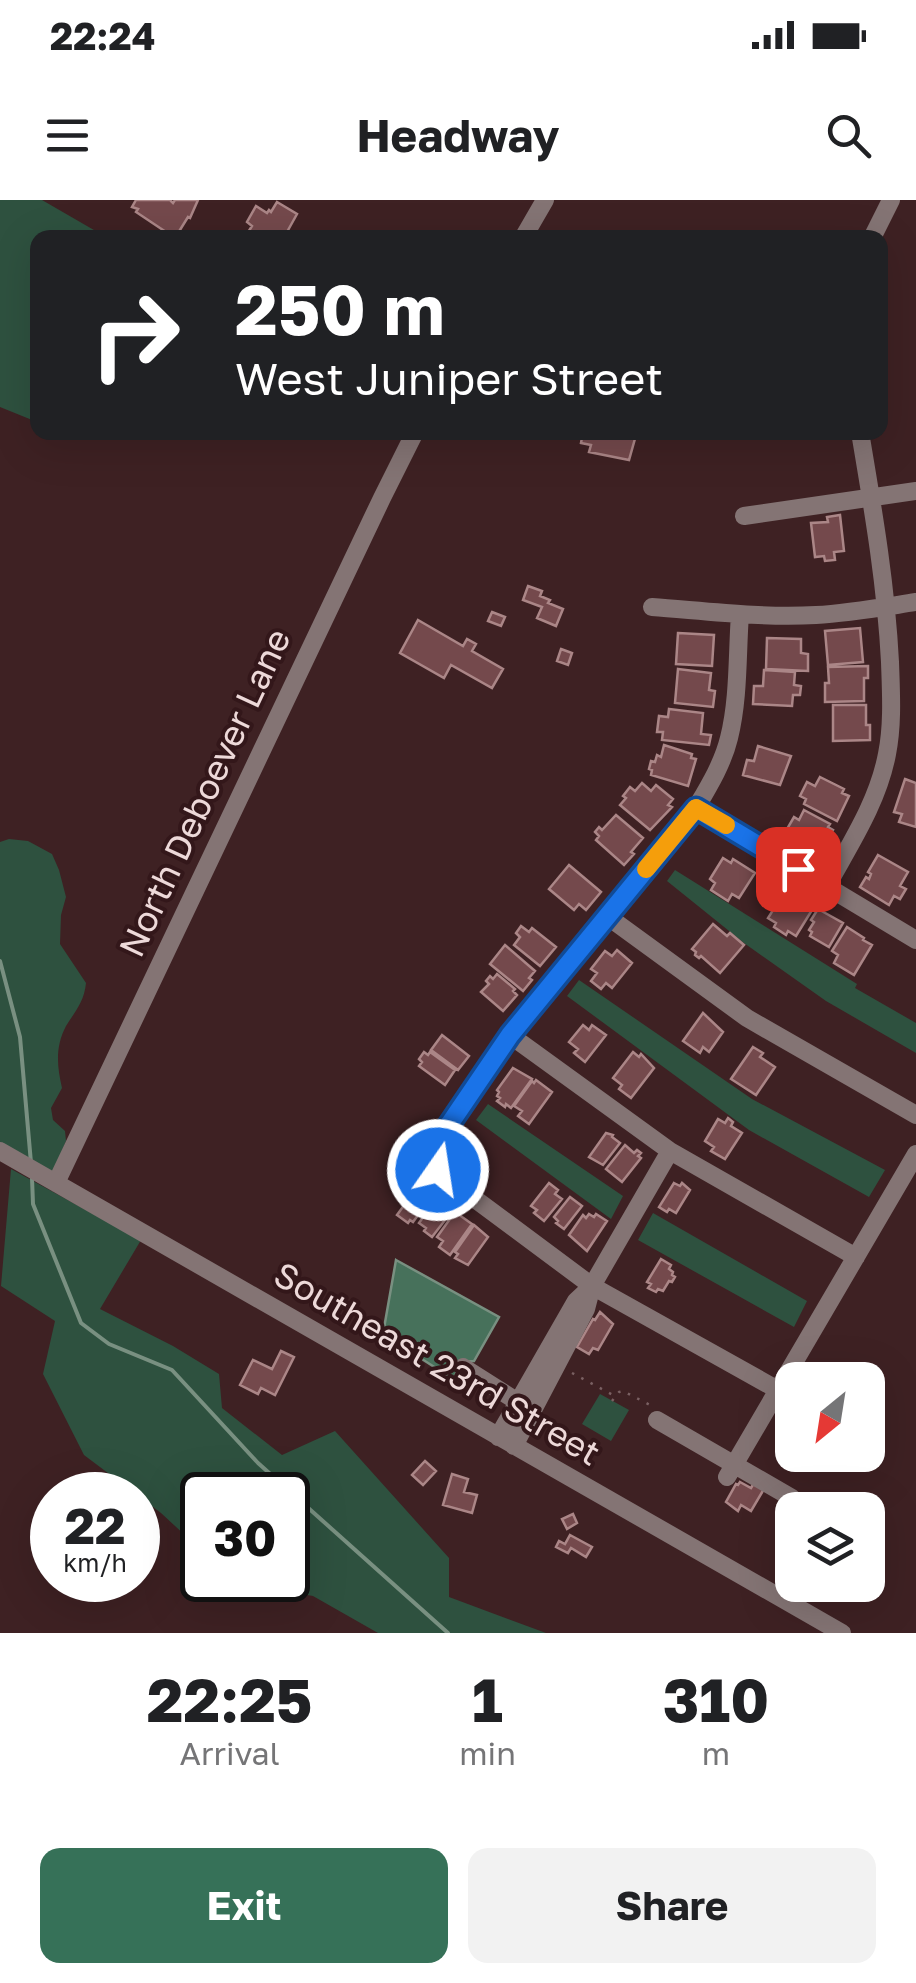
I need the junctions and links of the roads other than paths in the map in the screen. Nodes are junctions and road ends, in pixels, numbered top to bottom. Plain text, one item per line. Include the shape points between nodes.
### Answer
1 (545, 200) edge
2 (891, 200) edge
3 (528, 230) edge
4 (876, 230) edge
5 (411, 440) edge
6 (861, 440) edge
7 (916, 492) edge
8 (871, 498) junction
9 (744, 516) dead end
10 (916, 602) edge
11 (887, 606) junction
12 (652, 607) dead end
13 (740, 614) junction
14 (696, 808) junction
15 (826, 886) junction
16 (608, 916) junction
17 (916, 940) edge
18 (510, 1035) junction
19 (916, 1115) edge
20 (0, 1151) edge
21 (670, 1151) junction
22 (916, 1154) edge
23 (56, 1183) junction
24 (856, 1257) junction
25 (592, 1286) junction
26 (794, 1362) edge
27 (463, 1367) dead end
28 (775, 1388) edge
29 (775, 1395) edge
30 (518, 1402) junction
31 (657, 1420) dead end
32 (506, 1441) junction
33 (731, 1471) junction
34 (778, 1492) edge
35 (842, 1633) edge

1 - 3 street
2 - 4 street
5 - 23 street, North Deboever Lane
6 - 8 street
7 - 8 street
8 - 9 street
8 - 11 street
10 - 11 street
11 - 13 street via 814,615
11 - 15 street via 888,753 864,819
12 - 13 street
13 - 14 street via 729,738
14 - 15 street
14 - 16 street
15 - 17 street
16 - 18 street
16 - 19 street via 761,1027
18 - 21 street
18 - 25 street via 435,1147 438,1170
20 - 23 street, Southeast 23rd Street
21 - 24 street
21 - 25 street
22 - 24 street
23 - 32 street, Southeast 23rd Street
24 - 26 street
25 - 28 street
25 - 30 street
25 - 32 street via 556,1364
27 - 30 street
29 - 33 street
30 - 32 street
31 - 33 street
32 - 35 street, Southeast 23rd Street
33 - 34 street

